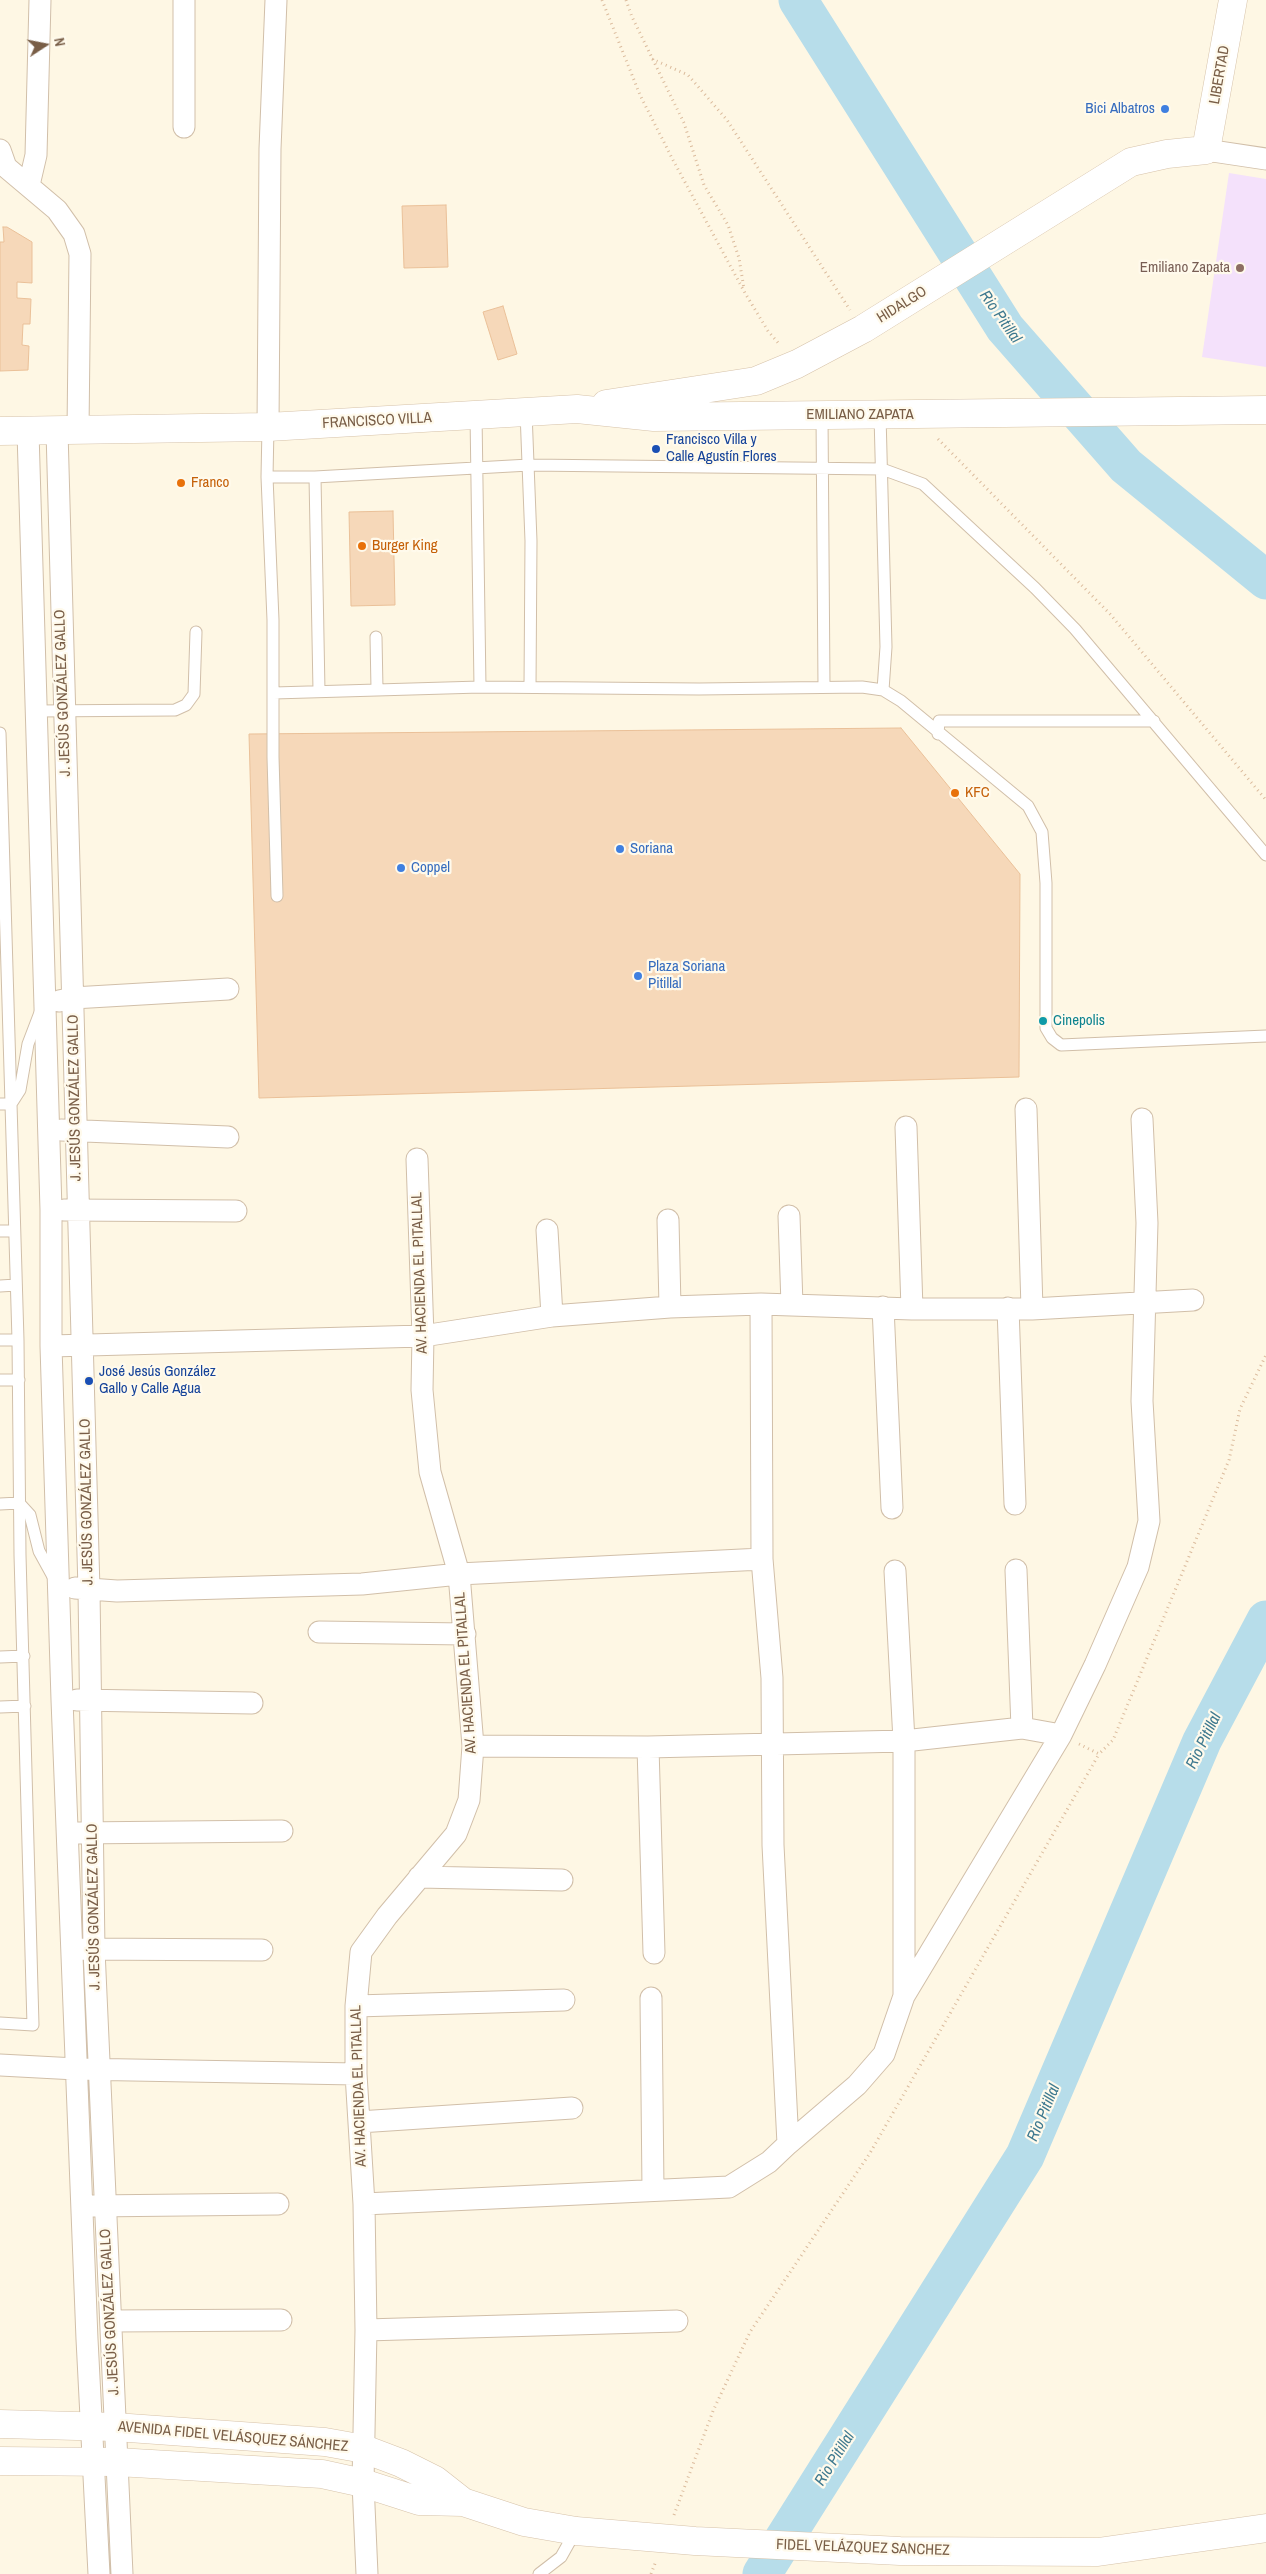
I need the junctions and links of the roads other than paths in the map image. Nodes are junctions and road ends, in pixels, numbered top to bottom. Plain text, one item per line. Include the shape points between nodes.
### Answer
1 (40, 0) edge
2 (184, 0) edge
3 (276, 0) edge
4 (1234, 0) edge
5 (184, 126) dead end
6 (0, 150) edge
7 (1206, 150) junction
8 (1266, 159) edge
9 (29, 184) junction
10 (578, 409) junction
11 (1266, 410) edge
12 (526, 412) junction
13 (880, 414) junction
14 (476, 415) junction
15 (822, 415) junction
16 (754, 416) joint
17 (268, 427) junction
18 (68, 430) junction
19 (0, 431) edge
20 (28, 432) junction
21 (529, 465) junction
22 (478, 467) junction
23 (823, 469) junction
24 (882, 469) junction
25 (267, 477) junction
26 (314, 477) junction
27 (196, 632) dead end
28 (376, 637) dead end
29 (480, 687) junction
30 (530, 687) junction
31 (824, 688) junction
32 (377, 689) junction
33 (883, 690) junction
34 (319, 691) junction
35 (274, 693) junction
36 (64, 710) junction
37 (36, 711) junction
38 (1154, 720) junction
39 (0, 732) edge
40 (938, 734) junction
41 (1266, 856) edge
42 (277, 896) dead end
43 (228, 989) dead end
44 (73, 998) junction
45 (44, 1005) junction
46 (1266, 1036) edge
47 (6, 1104) edge
48 (1026, 1109) dead end
49 (1142, 1119) dead end
50 (906, 1127) dead end
51 (48, 1129) junction
52 (75, 1130) junction
53 (228, 1137) dead end
54 (416, 1159) dead end
55 (0, 1165) edge
56 (13, 1165) junction
57 (51, 1210) junction
58 (78, 1210) junction
59 (236, 1211) dead end
60 (789, 1216) dead end
61 (668, 1220) dead end
62 (14, 1230) junction
63 (547, 1230) dead end
64 (0, 1231) edge
65 (16, 1285) junction
66 (0, 1286) edge
67 (1193, 1300) dead end
68 (1146, 1302) junction
69 (761, 1304) junction
70 (792, 1305) junction
71 (670, 1307) junction
72 (883, 1307) junction
73 (1008, 1308) junction
74 (912, 1309) junction
75 (1032, 1309) junction
76 (552, 1316) junction
77 (423, 1336) junction
78 (0, 1340) edge
79 (18, 1340) junction
80 (83, 1344) junction
81 (52, 1346) junction
82 (0, 1380) edge
83 (19, 1380) junction
84 (19, 1503) junction
85 (0, 1504) edge
86 (1015, 1504) dead end
87 (892, 1508) dead end
88 (762, 1559) junction
89 (1016, 1570) dead end
90 (894, 1571) dead end
91 (459, 1574) junction
92 (60, 1586) junction
93 (89, 1590) junction
94 (319, 1632) dead end
95 (465, 1634) junction
96 (24, 1656) junction
97 (0, 1657) edge
98 (62, 1700) junction
99 (90, 1701) junction
100 (252, 1703) dead end
101 (25, 1706) junction
102 (0, 1707) edge
103 (1022, 1728) junction
104 (1061, 1735) junction
105 (904, 1741) junction
106 (773, 1745) junction
107 (473, 1746) junction
108 (648, 1747) junction
109 (282, 1831) dead end
110 (92, 1833) junction
111 (68, 1834) junction
112 (419, 1877) junction
113 (562, 1880) dead end
114 (73, 1950) junction
115 (94, 1950) junction
116 (262, 1950) dead end
117 (654, 1953) dead end
118 (904, 1996) junction
119 (651, 1998) dead end
120 (564, 2000) dead end
121 (356, 2006) junction
122 (0, 2023) edge
123 (0, 2065) edge
124 (76, 2069) junction
125 (99, 2070) junction
126 (356, 2074) junction
127 (572, 2108) dead end
128 (360, 2122) junction
129 (788, 2144) junction
130 (653, 2190) junction
131 (278, 2204) dead end
132 (364, 2204) junction
133 (104, 2206) junction
134 (82, 2207) junction
135 (281, 2320) dead end
136 (112, 2321) junction
137 (677, 2321) dead end
138 (366, 2330) junction
139 (0, 2424) edge
140 (103, 2427) junction
141 (364, 2449) junction
142 (0, 2461) edge
143 (106, 2463) junction
144 (363, 2484) junction
145 (463, 2502) junction
146 (1266, 2528) edge
147 (576, 2531) junction
148 (99, 2574) edge
149 (122, 2574) edge
150 (367, 2574) edge
151 (539, 2574) edge

1 - 9 street via 36,154
2 - 5 street
3 - 17 street via 270,148
4 - 7 street, LIBERTAD
6 - 9 street, J. JESÚS GONZÁLEZ GALLO via 6,166
7 - 8 street
7 - 10 street, HIDALGO via 1131,162 863,329 797,364 756,381
9 - 18 street, J. JESÚS GONZÁLEZ GALLO via 57,210 74,234 80,254
10 - 12 street, FRANCISCO VILLA
10 - 16 street, FRANCISCO VILLA via 654,417
11 - 13 street, EMILIANO ZAPATA
12 - 14 street, FRANCISCO VILLA
12 - 21 lane
13 - 15 street, EMILIANO ZAPATA
13 - 24 lane
14 - 17 street, FRANCISCO VILLA
14 - 22 lane
15 - 16 street, EMILIANO ZAPATA
15 - 23 lane
17 - 18 street, FRANCISCO VILLA
17 - 25 lane
18 - 20 street, FRANCISCO VILLA
18 - 36 street, J. JESÚS GONZÁLEZ GALLO
19 - 20 street, FRANCISCO VILLA
20 - 37 street, J. JESÚS GONZÁLEZ GALLO
21 - 22 lane
21 - 23 lane
21 - 30 lane
22 - 26 lane
22 - 29 lane
23 - 24 lane
23 - 31 lane
24 - 33 lane via 886,647
24 - 38 lane via 923,484 1075,629
25 - 26 lane
25 - 35 lane
26 - 34 lane
27 - 36 lane via 194,694 186,706 175,710
28 - 32 lane
29 - 30 lane
29 - 32 lane
30 - 31 lane
31 - 33 lane
32 - 34 lane
33 - 40 lane via 901,701
34 - 35 lane
35 - 42 lane
36 - 37 lane
36 - 44 street, J. JESÚS GONZÁLEZ GALLO
37 - 45 street, J. JESÚS GONZÁLEZ GALLO
38 - 40 lane via 939,721
38 - 41 lane
39 - 47 lane
40 - 46 lane via 1028,806 1042,832 1046,883 1046,1028 1052,1038 1062,1044
43 - 44 street
44 - 45 street
44 - 52 street, J. JESÚS GONZÁLEZ GALLO
45 - 47 lane via 28,1044 20,1090
45 - 51 street, J. JESÚS GONZÁLEZ GALLO
47 - 56 lane
48 - 75 street
49 - 68 street via 1147,1223
50 - 74 street
51 - 52 street
51 - 57 street, J. JESÚS GONZÁLEZ GALLO
52 - 53 street
52 - 58 street, J. JESÚS GONZÁLEZ GALLO
54 - 77 street, AV. HACIENDA EL PITALLAL
55 - 56 lane
56 - 62 lane
57 - 58 street
57 - 81 street, J. JESÚS GONZÁLEZ GALLO
58 - 59 street
58 - 80 street, J. JESÚS GONZÁLEZ GALLO
60 - 70 street
61 - 71 street
62 - 64 lane
62 - 65 lane
63 - 76 street
65 - 66 lane
65 - 79 lane
67 - 68 street
68 - 75 street
68 - 104 street via 1142,1401 1149,1521 1138,1567
69 - 70 street
69 - 71 street
69 - 88 street
70 - 72 street
71 - 76 street
72 - 74 street
72 - 87 street
73 - 74 street
73 - 75 street
73 - 86 street
76 - 77 street
77 - 80 street
77 - 91 street, AV. HACIENDA EL PITALLAL via 422,1390 430,1472
78 - 79 lane
79 - 83 lane
80 - 81 street
80 - 93 street, J. JESÚS GONZÁLEZ GALLO
81 - 92 street, J. JESÚS GONZÁLEZ GALLO
82 - 83 lane
83 - 84 lane
84 - 85 lane
84 - 92 lane via 30,1514 43,1562
84 - 96 lane
88 - 91 street
88 - 106 street via 772,1678
89 - 103 street
90 - 105 street
91 - 93 street via 362,1584
91 - 95 street, AV. HACIENDA EL PITALLAL
92 - 93 street
92 - 98 street, J. JESÚS GONZÁLEZ GALLO
93 - 99 street, J. JESÚS GONZÁLEZ GALLO
94 - 95 street
95 - 107 street, AV. HACIENDA EL PITALLAL
96 - 97 lane
96 - 101 lane
98 - 99 street
98 - 111 street, J. JESÚS GONZÁLEZ GALLO
99 - 100 street
99 - 110 street, J. JESÚS GONZÁLEZ GALLO
101 - 102 lane
101 - 122 lane via 33,2025
103 - 104 street
103 - 105 street
104 - 118 street
105 - 106 street
105 - 118 street
106 - 108 street
106 - 129 street via 774,1845
107 - 108 street
107 - 112 street, AV. HACIENDA EL PITALLAL via 470,1800 456,1834
108 - 117 street
109 - 110 street
110 - 111 street
110 - 115 street, J. JESÚS GONZÁLEZ GALLO
111 - 114 street, J. JESÚS GONZÁLEZ GALLO
112 - 113 street
112 - 121 street, AV. HACIENDA EL PITALLAL via 361,1952
114 - 115 street
114 - 124 street, J. JESÚS GONZÁLEZ GALLO
115 - 116 street
115 - 125 street, J. JESÚS GONZÁLEZ GALLO
118 - 129 street via 884,2054 857,2085
119 - 130 street
120 - 121 street
121 - 126 street, AV. HACIENDA EL PITALLAL
123 - 124 street
124 - 125 street
124 - 134 street, J. JESÚS GONZÁLEZ GALLO
125 - 126 street
125 - 133 street, J. JESÚS GONZÁLEZ GALLO
126 - 128 street, AV. HACIENDA EL PITALLAL
127 - 128 street
128 - 132 street, AV. HACIENDA EL PITALLAL
129 - 130 street via 770,2162 729,2187
130 - 132 street
131 - 133 street
132 - 138 street, AV. HACIENDA EL PITALLAL
133 - 134 street
133 - 136 street, J. JESÚS GONZÁLEZ GALLO
134 - 140 street, J. JESÚS GONZÁLEZ GALLO
135 - 136 street
136 - 140 street, J. JESÚS GONZÁLEZ GALLO
137 - 138 street
138 - 141 street, AV. HACIENDA EL PITALLAL
139 - 140 street, AVENIDA FIDEL VELÁSQUEZ SÁNCHEZ
140 - 141 street, AVENIDA FIDEL VELÁSQUEZ SÁNCHEZ via 325,2442
140 - 143 street, J. JESÚS GONZÁLEZ GALLO
141 - 144 street, AV. HACIENDA EL PITALLAL
141 - 145 street, AVENIDA FIDEL VELÁSQUEZ SÁNCHEZ via 436,2480
142 - 143 street, AVENIDA FIDEL VELÁSQUEZ SÁNCHEZ
143 - 144 street, AVENIDA FIDEL VELÁSQUEZ SÁNCHEZ via 322,2474
143 - 148 street, J. JESÚS GONZÁLEZ GALLO
143 - 149 street, J. JESÚS GONZÁLEZ GALLO
144 - 145 street, AVENIDA FIDEL VELÁSQUEZ SÁNCHEZ via 419,2501
144 - 150 street, AV. HACIENDA EL PITALLAL
145 - 147 street, FIDEL VELÁZQUEZ SANCHEZ via 524,2522
146 - 147 street, FIDEL VELÁZQUEZ SANCHEZ via 1098,2552 900,2550
147 - 151 lane via 561,2557

